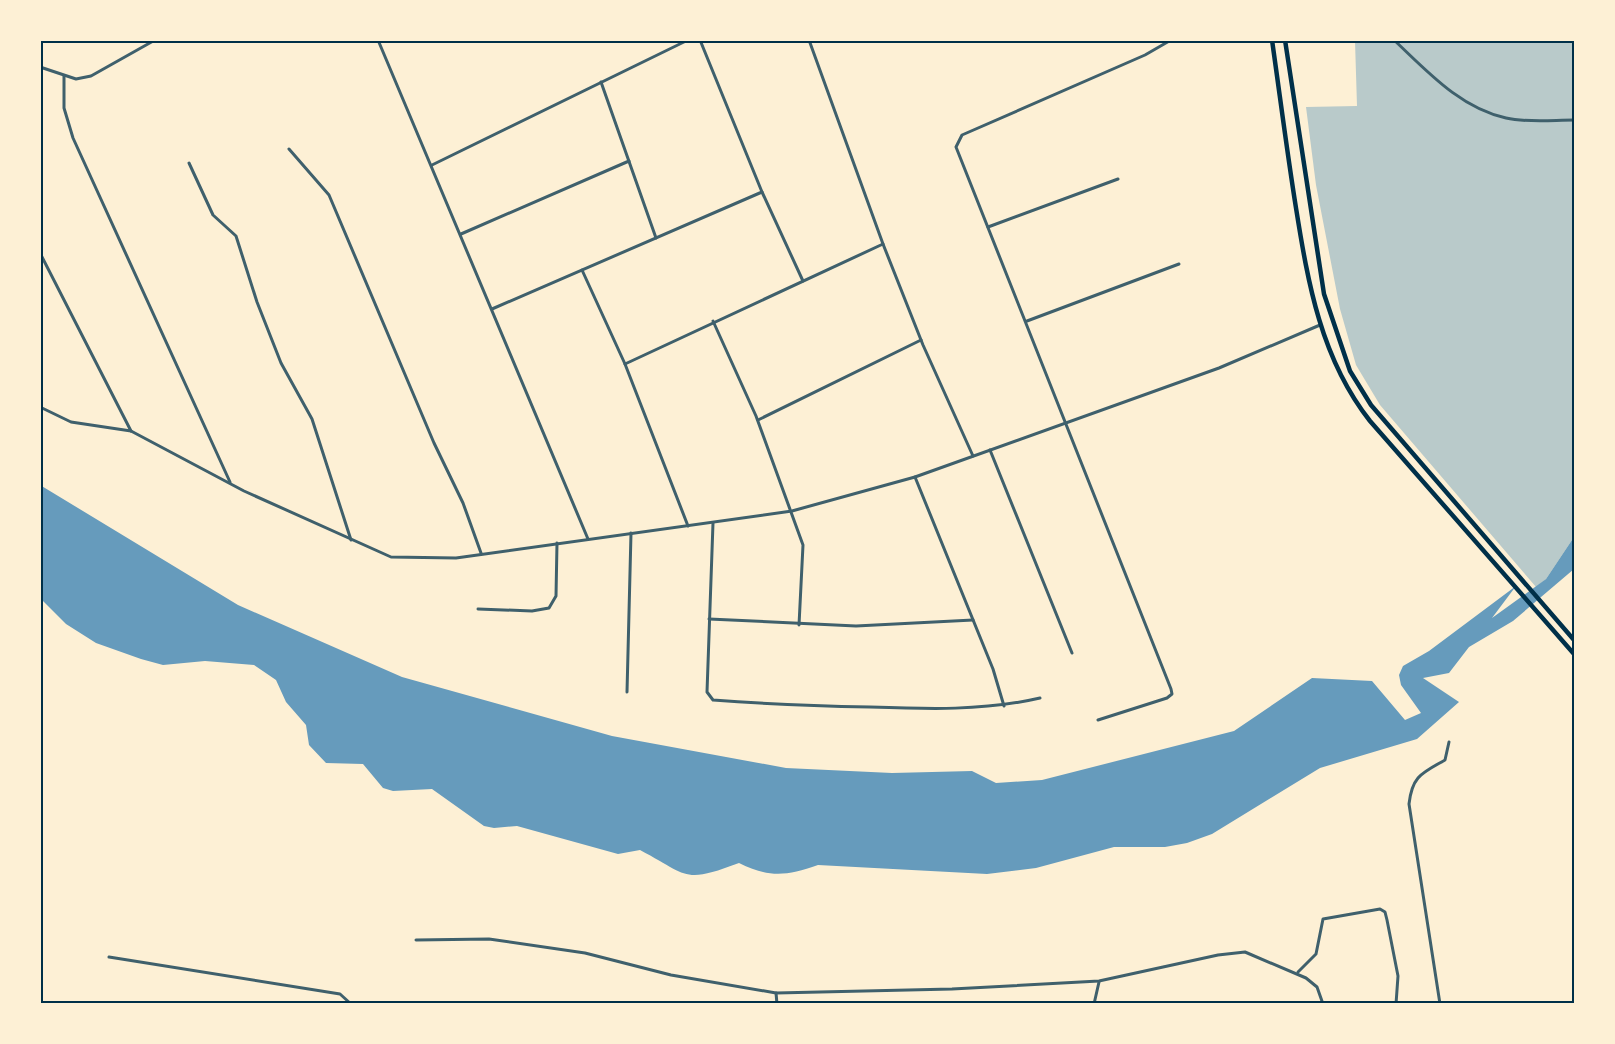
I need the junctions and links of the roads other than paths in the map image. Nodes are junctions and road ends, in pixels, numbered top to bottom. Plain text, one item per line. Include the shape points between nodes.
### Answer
1 (155, 40) edge
2 (378, 40) edge
3 (688, 40) edge
4 (700, 40) edge
5 (809, 40) edge
6 (1171, 40) edge
7 (1272, 40) edge
8 (1285, 40) edge
9 (1394, 40) edge
10 (40, 67) edge
11 (64, 76) junction
12 (602, 82) junction
13 (1575, 120) edge
14 (289, 149) dead end
15 (629, 160) junction
16 (189, 163) dead end
17 (432, 165) junction
18 (1118, 179) dead end
19 (762, 192) junction
20 (988, 227) junction
21 (461, 234) junction
22 (656, 238) junction
23 (883, 244) junction
24 (40, 253) edge
25 (1179, 264) dead end
26 (582, 270) junction
27 (803, 280) junction
28 (492, 309) junction
29 (713, 321) junction
30 (1026, 321) junction
31 (1320, 326) junction
32 (921, 340) junction
33 (625, 363) junction
34 (40, 407) edge
35 (757, 420) junction
36 (1066, 423) junction
37 (131, 431) junction
38 (990, 450) junction
39 (973, 456) junction
40 (915, 477) junction
41 (231, 484) junction
42 (792, 510) junction
43 (713, 523) junction
44 (688, 526) junction
45 (630, 533) junction
46 (588, 539) junction
47 (351, 540) junction
48 (557, 543) junction
49 (481, 553) junction
50 (478, 609) dead end
51 (710, 619) junction
52 (973, 620) junction
53 (799, 625) junction
54 (1575, 640) edge
55 (1072, 653) dead end
56 (1575, 654) edge
57 (627, 692) dead end
58 (1040, 698) dead end
59 (1004, 706) junction
60 (1098, 720) dead end
61 (1449, 742) dead end
62 (416, 940) dead end
63 (109, 957) dead end
64 (1298, 972) junction
65 (1099, 981) junction
66 (776, 993) junction
67 (351, 1004) edge
68 (777, 1004) edge
69 (1094, 1004) edge
70 (1323, 1004) edge
71 (1396, 1004) edge
72 (1440, 1004) edge

1 - 11 street via 91,76
2 - 17 street
3 - 12 street
4 - 19 street
5 - 23 street
6 - 20 street via 962,135 956,147
7 - 31 main road via 1304,260
8 - 54 main road via 1323,294 1350,371 1371,405
9 - 13 street via 1441,84 1474,108 1507,119
10 - 11 street
11 - 41 street via 64,108 73,138
12 - 15 street
12 - 17 street
14 - 49 street via 328,195
15 - 21 street
15 - 22 street
16 - 47 street via 213,215 237,236 281,363 312,419
17 - 21 street
18 - 20 street
19 - 22 street
19 - 27 street
20 - 30 street
21 - 28 street
22 - 26 street
23 - 27 street
23 - 32 street
24 - 37 street
25 - 30 street
26 - 28 street
26 - 33 street
27 - 29 street
28 - 46 street
29 - 33 street
29 - 35 street
30 - 36 street
31 - 36 street via 1220,368
31 - 56 main road via 1356,403
32 - 35 street
32 - 39 street
33 - 44 street
34 - 37 street via 71,422
35 - 42 street
36 - 38 street
36 - 60 street via 1172,694
37 - 41 street
38 - 39 street
38 - 55 street
39 - 40 street
40 - 42 street
40 - 52 street
41 - 47 street
42 - 43 street
42 - 53 street via 802,545
43 - 44 street
43 - 51 street
44 - 45 street
45 - 46 street
45 - 57 street
46 - 48 street
47 - 49 street via 391,557 456,558
48 - 49 street
48 - 50 street via 556,596 549,608
51 - 53 street
51 - 59 street via 707,692 713,700 935,709
52 - 53 street
52 - 59 street
58 - 59 street
61 - 72 street via 1445,760 1420,774 1411,788 1410,804
62 - 66 street via 489,939 585,953 671,975
63 - 67 street via 340,994
64 - 65 street via 1236,952
64 - 70 street via 1317,987
64 - 71 street via 1316,954 1323,919 1380,909 1388,920 1398,976
65 - 66 street
65 - 69 street
66 - 68 street

